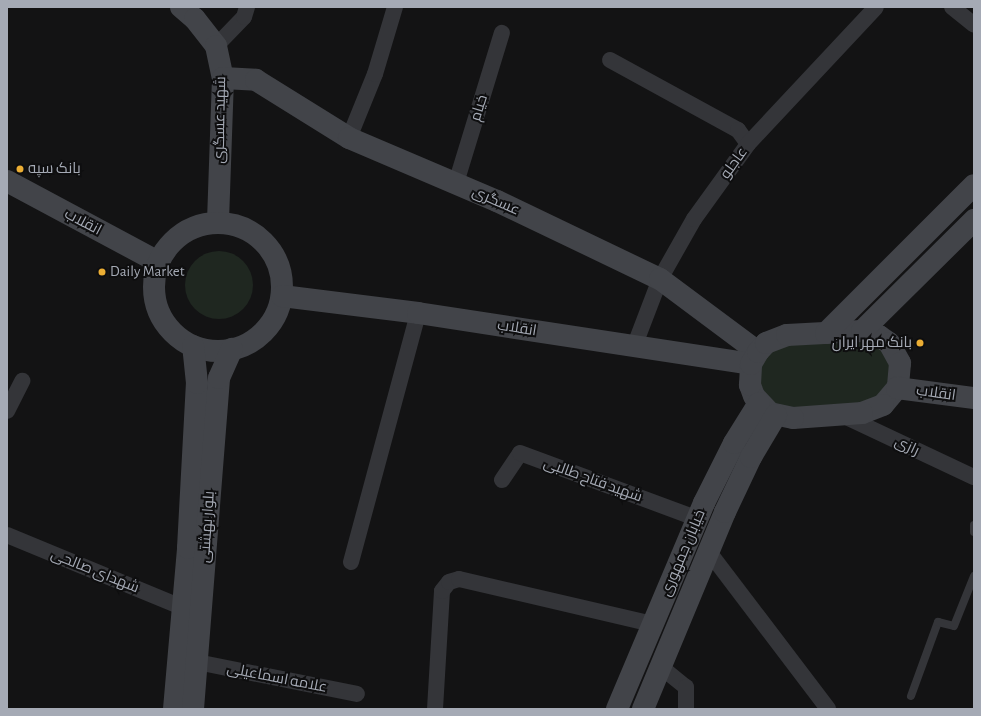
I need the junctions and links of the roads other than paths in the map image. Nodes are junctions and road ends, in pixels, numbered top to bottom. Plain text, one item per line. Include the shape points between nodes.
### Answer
1 (181, 7) edge
2 (247, 7) edge
3 (395, 7) edge
4 (876, 7) edge
5 (952, 7) edge
6 (974, 26) edge
7 (502, 33) dead end
8 (216, 46) junction
9 (610, 60) dead end
10 (223, 78) junction
11 (349, 138) junction
12 (748, 144) junction
13 (7, 181) edge
14 (456, 183) junction
15 (974, 185) edge
16 (974, 220) edge
17 (218, 223) junction
18 (158, 262) junction
19 (660, 279) junction
20 (282, 296) junction
21 (418, 313) junction
22 (862, 331) junction
23 (826, 333) junction
24 (193, 346) junction
25 (634, 347) junction
26 (232, 349) junction
27 (754, 358) junction
28 (22, 381) dead end
29 (897, 388) junction
30 (974, 398) edge
31 (767, 409) junction
32 (7, 411) edge
33 (840, 415) junction
34 (974, 477) edge
35 (502, 480) dead end
36 (698, 519) junction
37 (974, 525) edge
38 (974, 532) edge
39 (7, 535) edge
40 (709, 552) junction
41 (351, 562) dead end
42 (974, 576) edge
43 (182, 607) junction
44 (653, 624) junction
45 (197, 662) junction
46 (661, 667) junction
47 (357, 694) dead end
48 (911, 696) dead end
49 (174, 709) edge
50 (193, 709) edge
51 (435, 709) edge
52 (617, 709) edge
53 (643, 709) edge
54 (686, 709) edge
55 (828, 709) edge

1 - 8 main road, شهید عسگری via 195,19
2 - 8 street via 244,17
3 - 11 street via 375,74
4 - 12 street, عاجلو
5 - 6 street
7 - 14 street, خیام
8 - 10 main road, شهید عسگری
9 - 12 street via 738,130
10 - 11 main road, عسگری via 256,80
10 - 17 main road, شهید عسگری
11 - 14 main road, عسگری
12 - 19 street, عاجلو via 694,218
13 - 18 main road, انقلاب
14 - 19 main road, عسگری
15 - 23 main road
16 - 22 main road
17 - 18 main road via 199,225 182,233 168,246
17 - 20 main road via 240,226 264,242 273,253 281,274
18 - 24 main road via 154,282 155,302 163,320 176,335
19 - 25 street, عاجلو
19 - 27 main road, عسگری
20 - 21 main road, انقلاب
20 - 26 main road via 276,314 265,330 250,342
21 - 25 main road, انقلاب
21 - 41 street
22 - 23 main road
22 - 29 main road via 879,336 896,352 901,375
23 - 27 main road via 776,338
24 - 26 main road via 213,350
24 - 43 main road, بلوار بهشتی via 197,383
25 - 27 main road, انقلاب
26 - 45 main road, بلوار بهشتی via 218,378
27 - 31 main road via 750,385
28 - 32 street
29 - 30 main road, انقلاب
29 - 33 main road via 892,397 873,411
31 - 33 main road via 792,418
31 - 36 main road, خیابان جمهوری via 734,443
31 - 40 main road, خیابان جمهوری via 751,457
33 - 34 street, رازی
35 - 36 street, شهید فتاح طالبی via 520,453
36 - 44 main road, خیابان جمهوری
37 - 38 lane
39 - 43 street, شهدای صالحی
40 - 46 main road, خیابان جمهوری
40 - 55 street
42 - 48 lane via 954,626 938,622
43 - 49 main road, بلوار بهشتی
44 - 51 street via 459,579 448,582 442,591
44 - 52 main road, خیابان جمهوری
45 - 47 street, علامه اسماعیلی
45 - 50 main road, بلوار بهشتی
46 - 53 main road, خیابان جمهوری
46 - 54 street via 686,687

